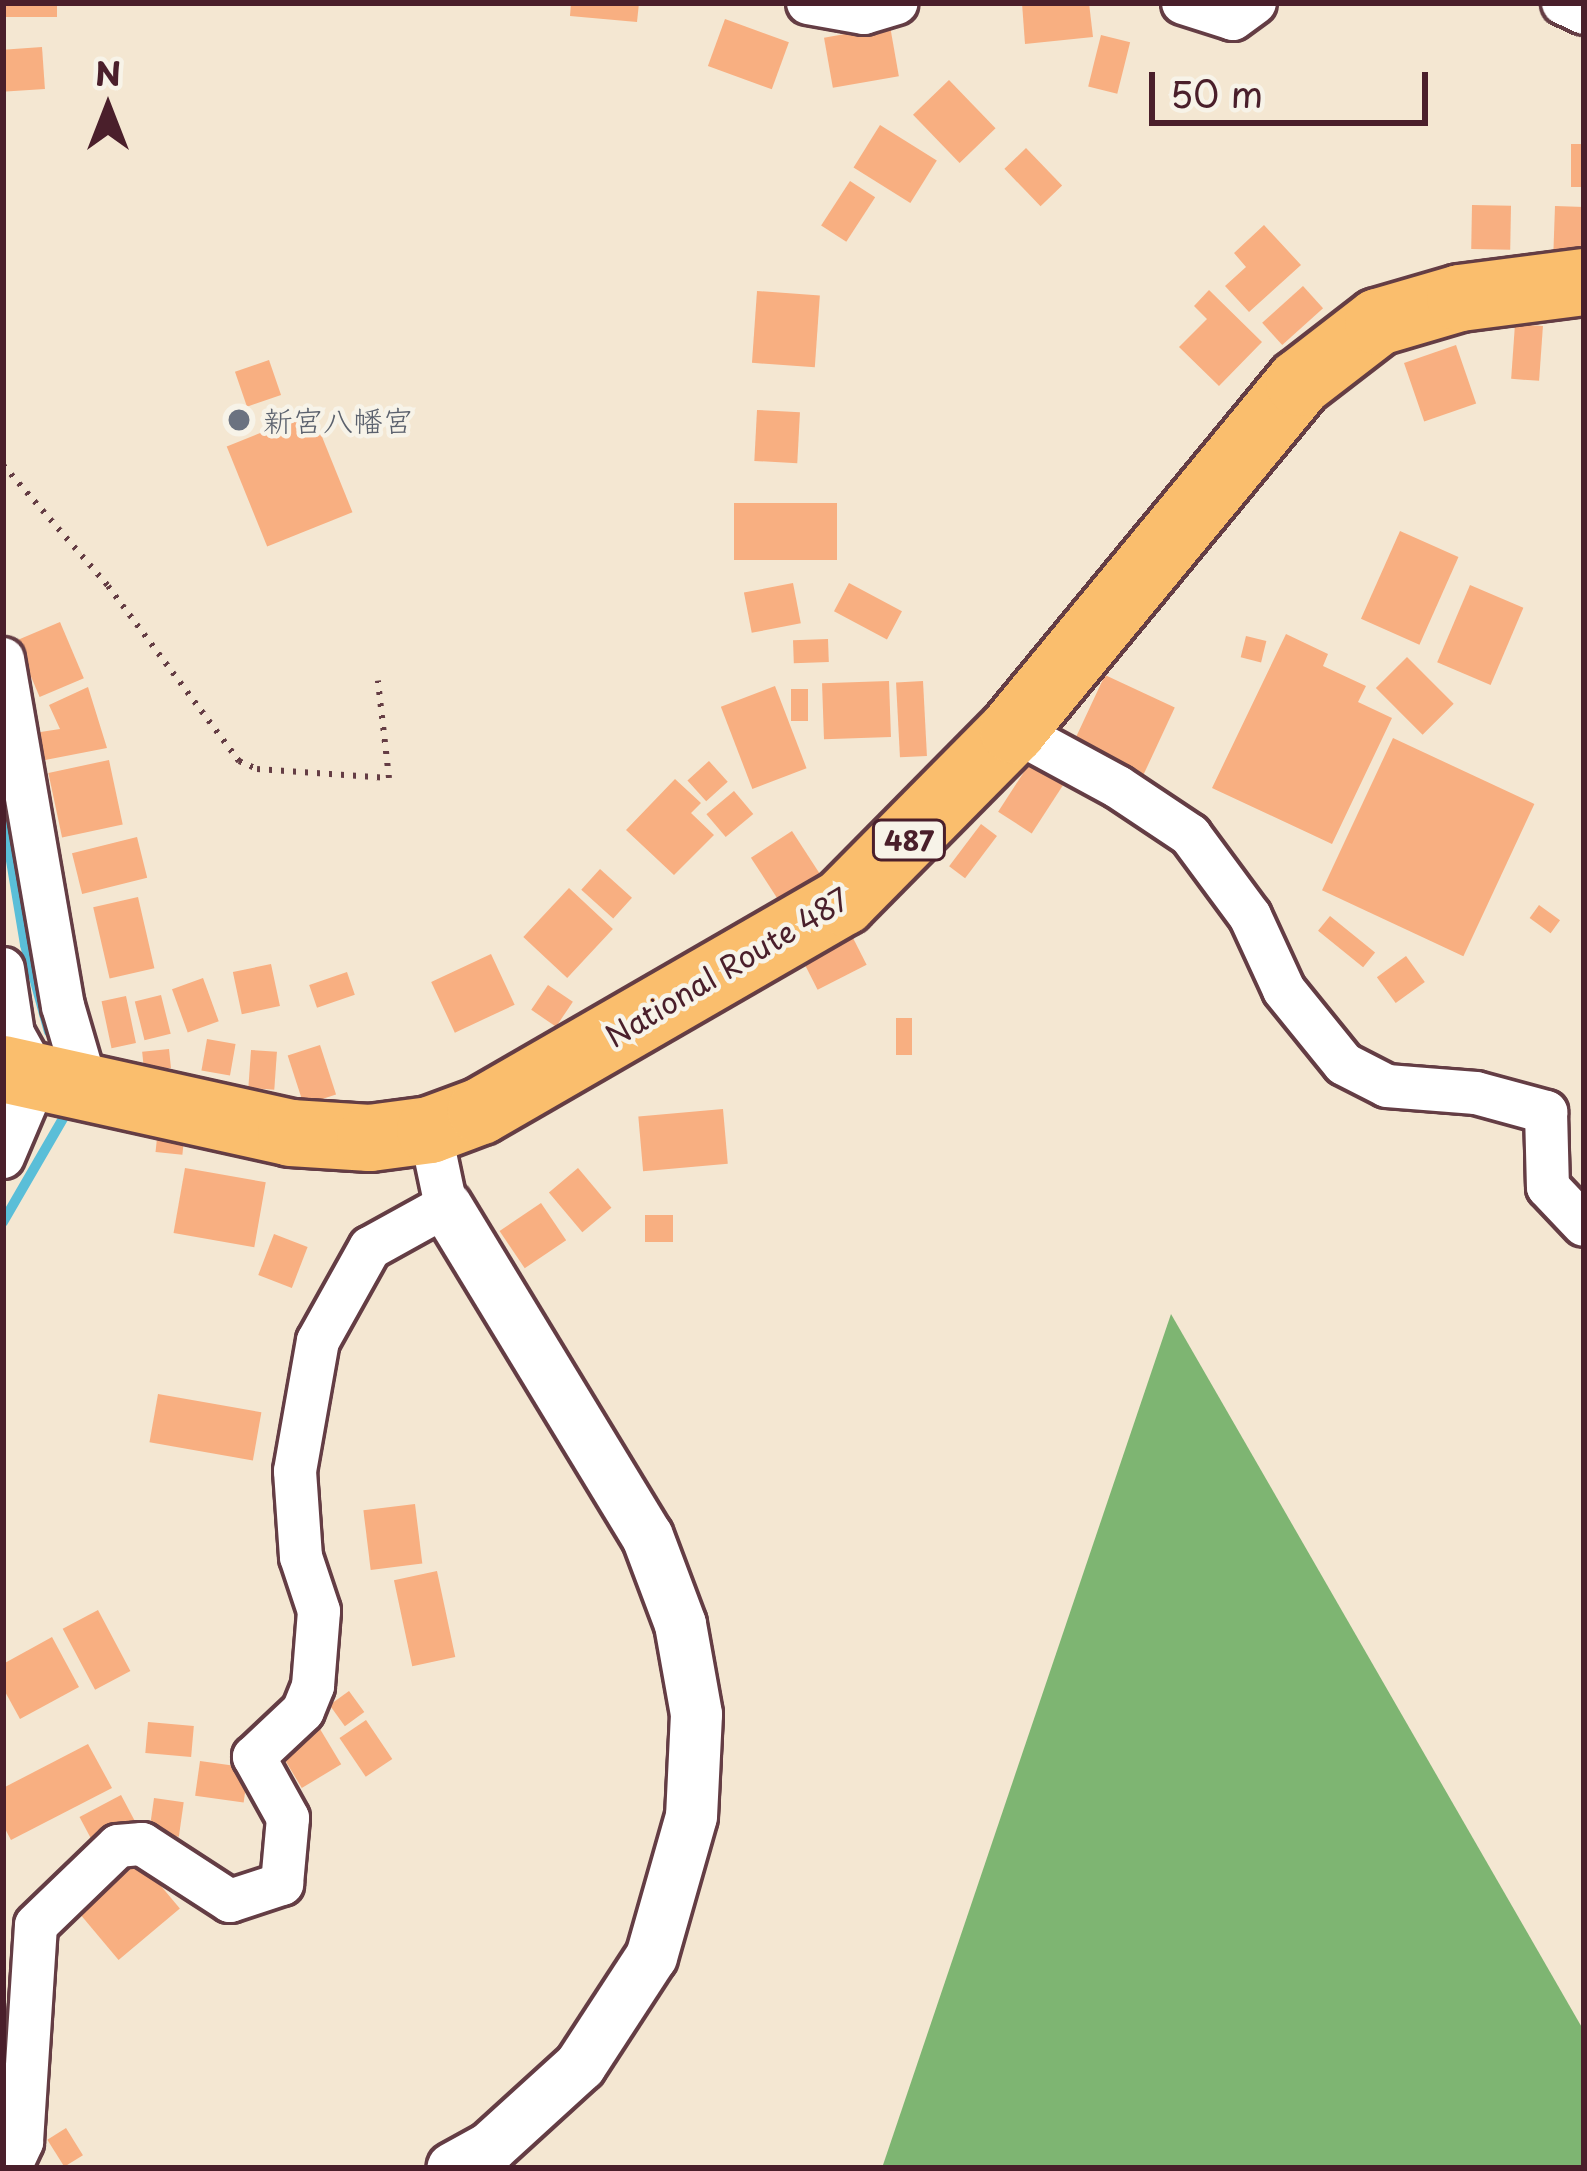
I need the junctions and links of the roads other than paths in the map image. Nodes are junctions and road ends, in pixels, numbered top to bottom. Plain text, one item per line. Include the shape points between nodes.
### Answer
1 (808, 3) edge
2 (896, 3) edge
3 (1183, 3) edge
4 (1255, 3) edge
5 (1563, 3) edge
6 (1584, 13) edge
7 (1584, 282) edge
8 (3, 659) edge
9 (1013, 730) junction
10 (3, 970) edge
11 (42, 1078) edge
12 (430, 1130) junction
13 (3, 1156) edge
14 (446, 1206) junction
15 (1584, 1226) edge
16 (10, 2168) edge
17 (452, 2168) edge

1 - 2 street via 864,13
3 - 4 street via 1233,19
5 - 6 street
7 - 9 highway, National Route 487 / 487 via 1460,298 1378,322 1298,382
8 - 11 street via 63,1006
9 - 12 highway, National Route 487 / 487 via 844,902 565,1066
9 - 15 street via 1190,835 1250,916 1284,990 1344,1064 1387,1086 1476,1093 1546,1112 1548,1187
10 - 11 street via 13,1034
11 - 12 highway, National Route 487 / 487 via 291,1133 370,1138
11 - 13 street
12 - 14 street
14 - 16 street via 370,1248 318,1341 295,1471 301,1557 319,1611 313,1686 303,1711 254,1757 289,1818 282,1884 230,1901 142,1844 118,1846 36,1924 22,2142
14 - 17 street via 646,1536 680,1624 696,1714 692,1816 651,1956 580,2065 490,2147

